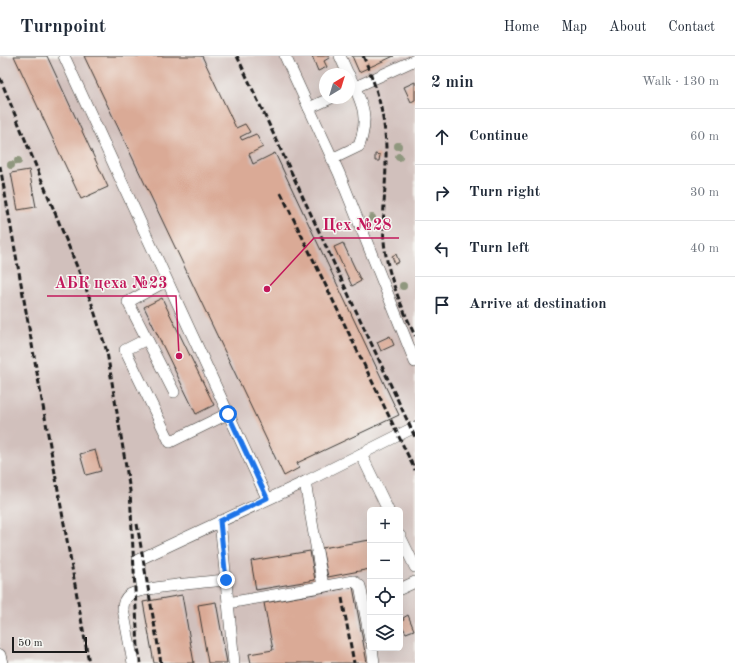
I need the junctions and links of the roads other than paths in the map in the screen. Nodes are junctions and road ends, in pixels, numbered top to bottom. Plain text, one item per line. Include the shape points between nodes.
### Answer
1 (64, 56) edge
2 (285, 56) edge
3 (340, 56) edge
4 (415, 60) edge
5 (346, 68) edge
6 (355, 88) edge
7 (355, 95) edge
8 (319, 103) edge
9 (309, 108) junction
10 (332, 159) junction
11 (166, 281) junction
12 (147, 339) junction
13 (415, 362) edge
14 (174, 392) dead end
15 (228, 414) junction
16 (415, 427) edge
17 (361, 454) junction
18 (305, 482) junction
19 (267, 498) junction
20 (387, 507) edge
21 (220, 521) junction
22 (403, 542) edge
23 (415, 568) edge
24 (226, 580) junction
25 (415, 582) edge
26 (323, 586) junction
27 (403, 588) edge
28 (143, 590) junction
29 (228, 603) junction
30 (367, 604) edge
31 (372, 651) edge
32 (0, 655) edge
33 (2, 663) edge
34 (132, 663) edge
35 (234, 663) edge
36 (374, 663) edge

1 - 11 street
2 - 9 street
3 - 5 street
4 - 6 street
7 - 10 street via 365,113 363,135 359,146
8 - 9 street
9 - 10 street
10 - 13 street
11 - 12 street via 128,302
11 - 15 street
12 - 14 street
12 - 15 street via 125,350 170,442
15 - 19 street
16 - 17 street
17 - 18 street
17 - 20 street
18 - 19 street
18 - 26 street
19 - 21 street
21 - 24 street
21 - 28 street via 138,560
22 - 23 street
24 - 28 street
24 - 29 street
25 - 27 street
26 - 29 street
26 - 30 street via 350,581 357,583
28 - 34 street via 130,594 123,604
29 - 35 street
31 - 36 street
32 - 33 street

